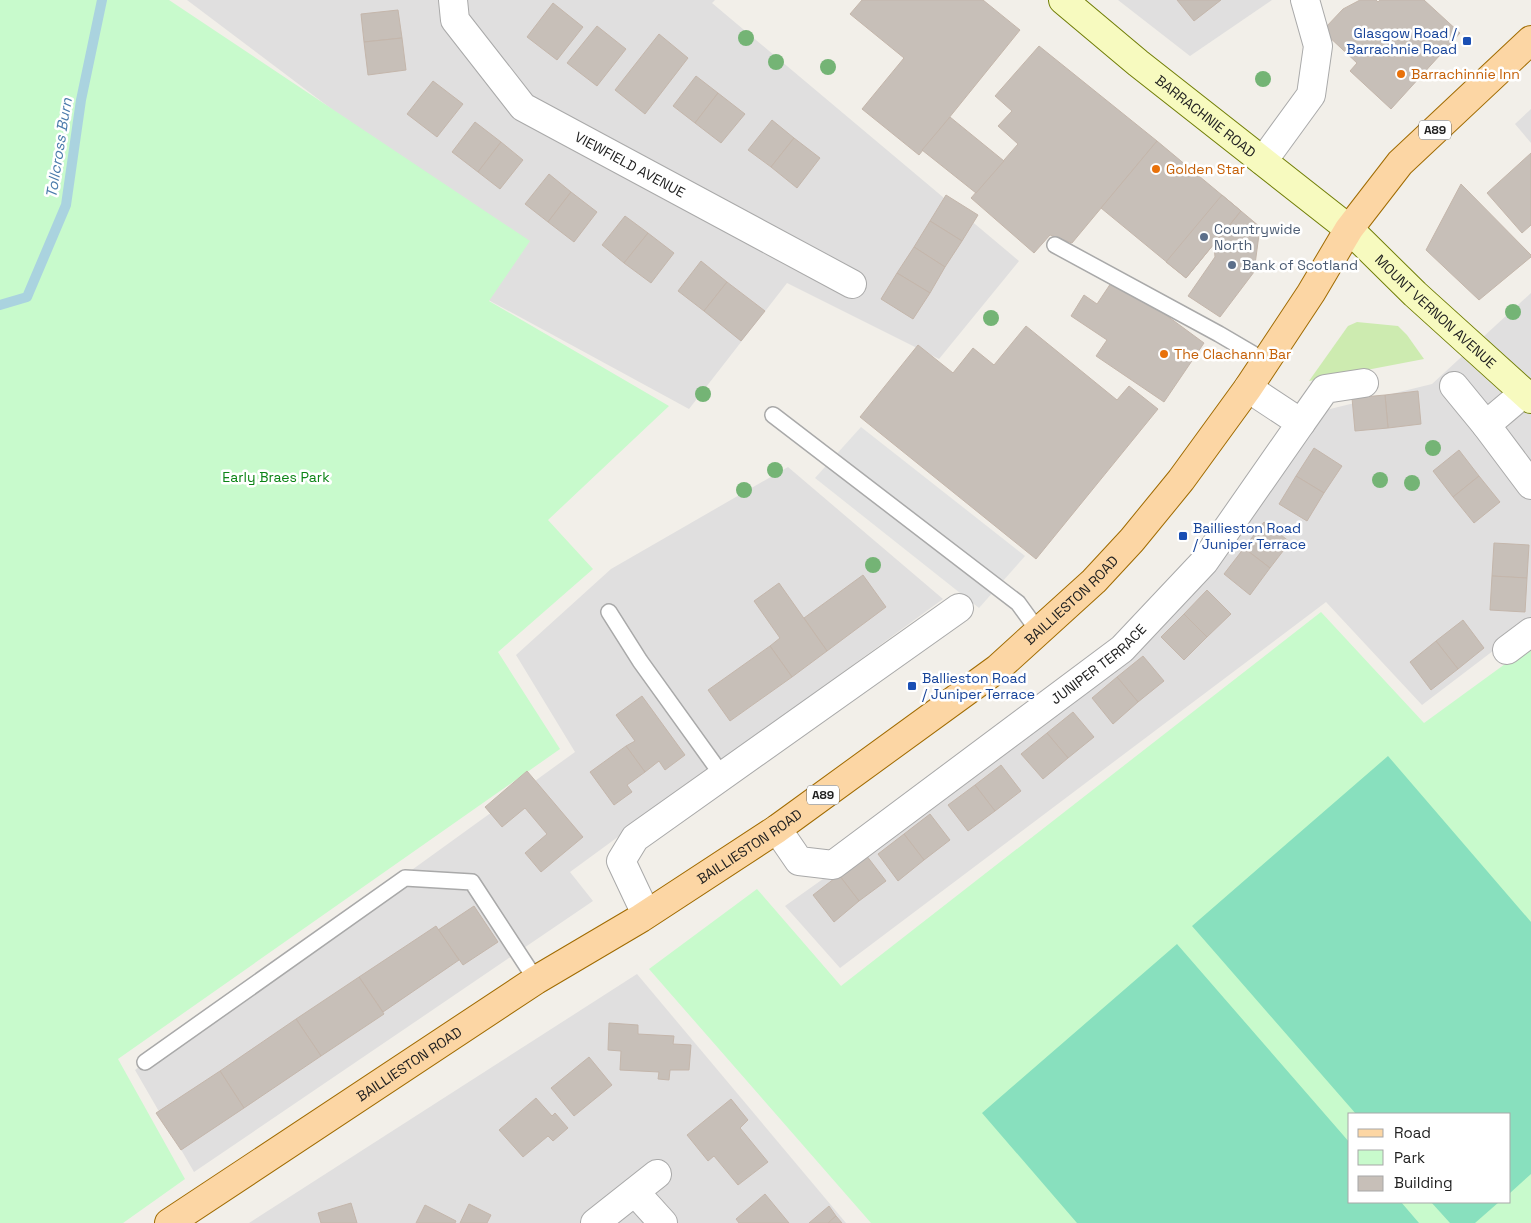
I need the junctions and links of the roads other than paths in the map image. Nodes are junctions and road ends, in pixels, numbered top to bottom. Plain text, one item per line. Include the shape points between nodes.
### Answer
1 (453, 0) edge
2 (1063, 0) edge
3 (1305, 0) edge
4 (1531, 40) edge
5 (1263, 161) junction
6 (1349, 229) junction
7 (1055, 244) dead end
8 (852, 284) dead end
9 (1265, 361) junction
10 (1364, 383) dead end
11 (1454, 386) dead end
12 (1248, 388) junction
13 (1527, 396) edge
14 (773, 415) dead end
15 (1301, 423) junction
16 (1486, 425) junction
17 (1531, 485) edge
18 (959, 608) dead end
19 (610, 612) dead end
20 (1039, 632) junction
21 (1531, 632) edge
22 (1507, 650) dead end
23 (722, 775) junction
24 (777, 829) junction
25 (646, 914) junction
26 (536, 980) junction
27 (145, 1062) dead end
28 (658, 1174) dead end
29 (634, 1192) junction
30 (169, 1223) edge
31 (595, 1223) edge
32 (663, 1223) edge

1 - 8 street, VIEWFIELD AVENUE via 455,20 523,107
2 - 5 main road, BARRACHNIE ROAD
3 - 5 street via 1318,46 1311,95
4 - 6 main road, A89 via 1400,163
5 - 6 main road, BARRACHNIE ROAD
6 - 9 main road, BAILLIESTON ROAD / A89
6 - 13 main road, MOUNT VERNON AVENUE
7 - 9 lane
9 - 12 main road, BAILLIESTON ROAD / A89
10 - 15 street, JUNIPER TERRACE via 1324,389
11 - 16 street
12 - 15 street
12 - 20 main road, BAILLIESTON ROAD / A89 via 1181,480 1132,540 1094,582
13 - 16 street, MOUNT VERNON AVENUE
14 - 20 lane via 1018,604
15 - 24 street, JUNIPER TERRACE via 1204,562 1122,649 833,865 799,861
16 - 17 street
18 - 23 street
19 - 23 lane via 640,661
20 - 24 main road, BAILLIESTON ROAD / A89 via 997,669
21 - 22 street
23 - 25 street via 635,838 622,860
24 - 25 main road, BAILLIESTON ROAD / A89
25 - 26 main road, BAILLIESTON ROAD / A89
26 - 27 lane via 472,882 405,878
26 - 30 main road, BAILLIESTON ROAD / A89
28 - 29 street
29 - 31 street
29 - 32 street

